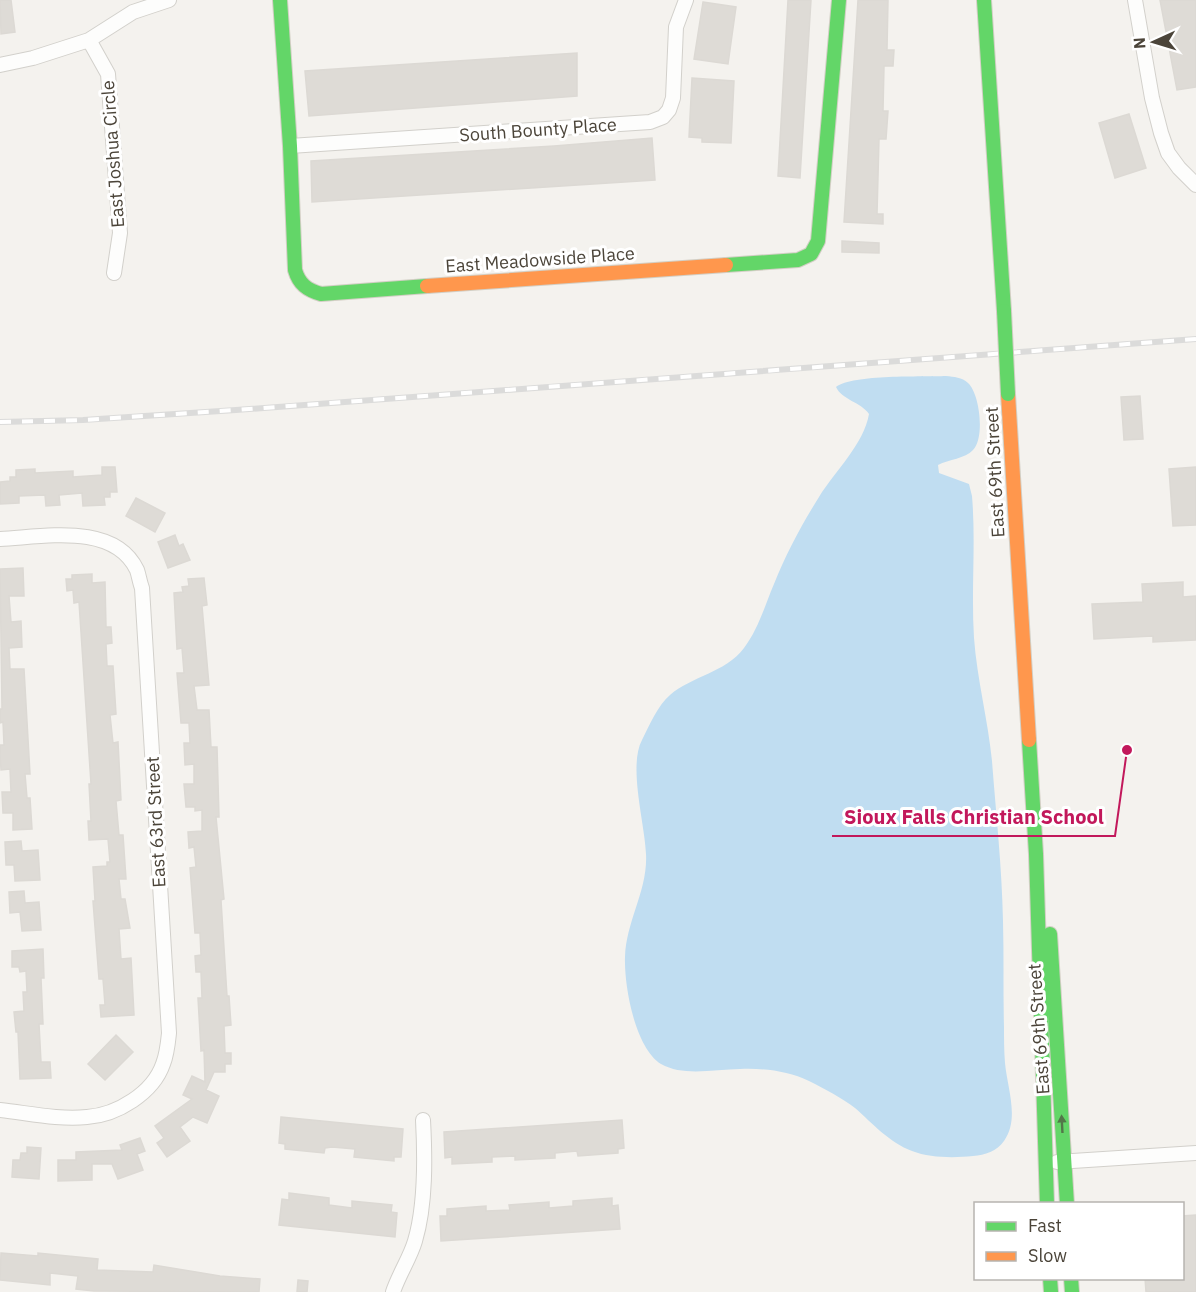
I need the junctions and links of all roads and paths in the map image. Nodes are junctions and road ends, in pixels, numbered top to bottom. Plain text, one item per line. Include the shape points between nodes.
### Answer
1 (169, 0) edge
2 (280, 0) edge
3 (686, 0) edge
4 (839, 0) edge
5 (984, 0) edge
6 (990, 0) edge
7 (1135, 0) edge
8 (89, 40) junction
9 (0, 65) edge
10 (991, 88) junction
11 (290, 146) junction
12 (1196, 185) edge
13 (114, 273) dead end
14 (0, 539) edge
15 (1036, 854) junction
16 (0, 1110) edge
17 (423, 1120) dead end
18 (1196, 1153) edge
19 (1064, 1161) junction
20 (1045, 1162) junction
21 (1047, 1202) edge
22 (1067, 1202) edge
23 (393, 1292) edge

1 - 8 street via 134,12
2 - 11 main road, East Meadowside Place
3 - 11 street, South Bounty Place via 676,27 673,98 663,117 651,122
4 - 11 main road, East Meadowside Place via 818,241 807,258 321,294 305,288 297,279
5 - 10 main road, East 69th Street
6 - 10 main road, East 69th Street
7 - 12 street via 1161,133 1168,153
8 - 9 street
8 - 13 street, East Joshua Circle via 108,74 120,233
10 - 15 main road, East 69th Street, bridge
14 - 16 street, East 63rd Street via 94,537 116,547 137,570 142,588 169,1033 163,1067 138,1098 126,1105 87,1118
19 -> 15 main road, East 69th Street via 1051,941
15 - 20 main road, East 69th Street
17 - 23 street via 419,1224
18 - 19 street
19 - 20 street
19 - 22 main road, East 69th Street
20 - 21 main road, East 69th Street

